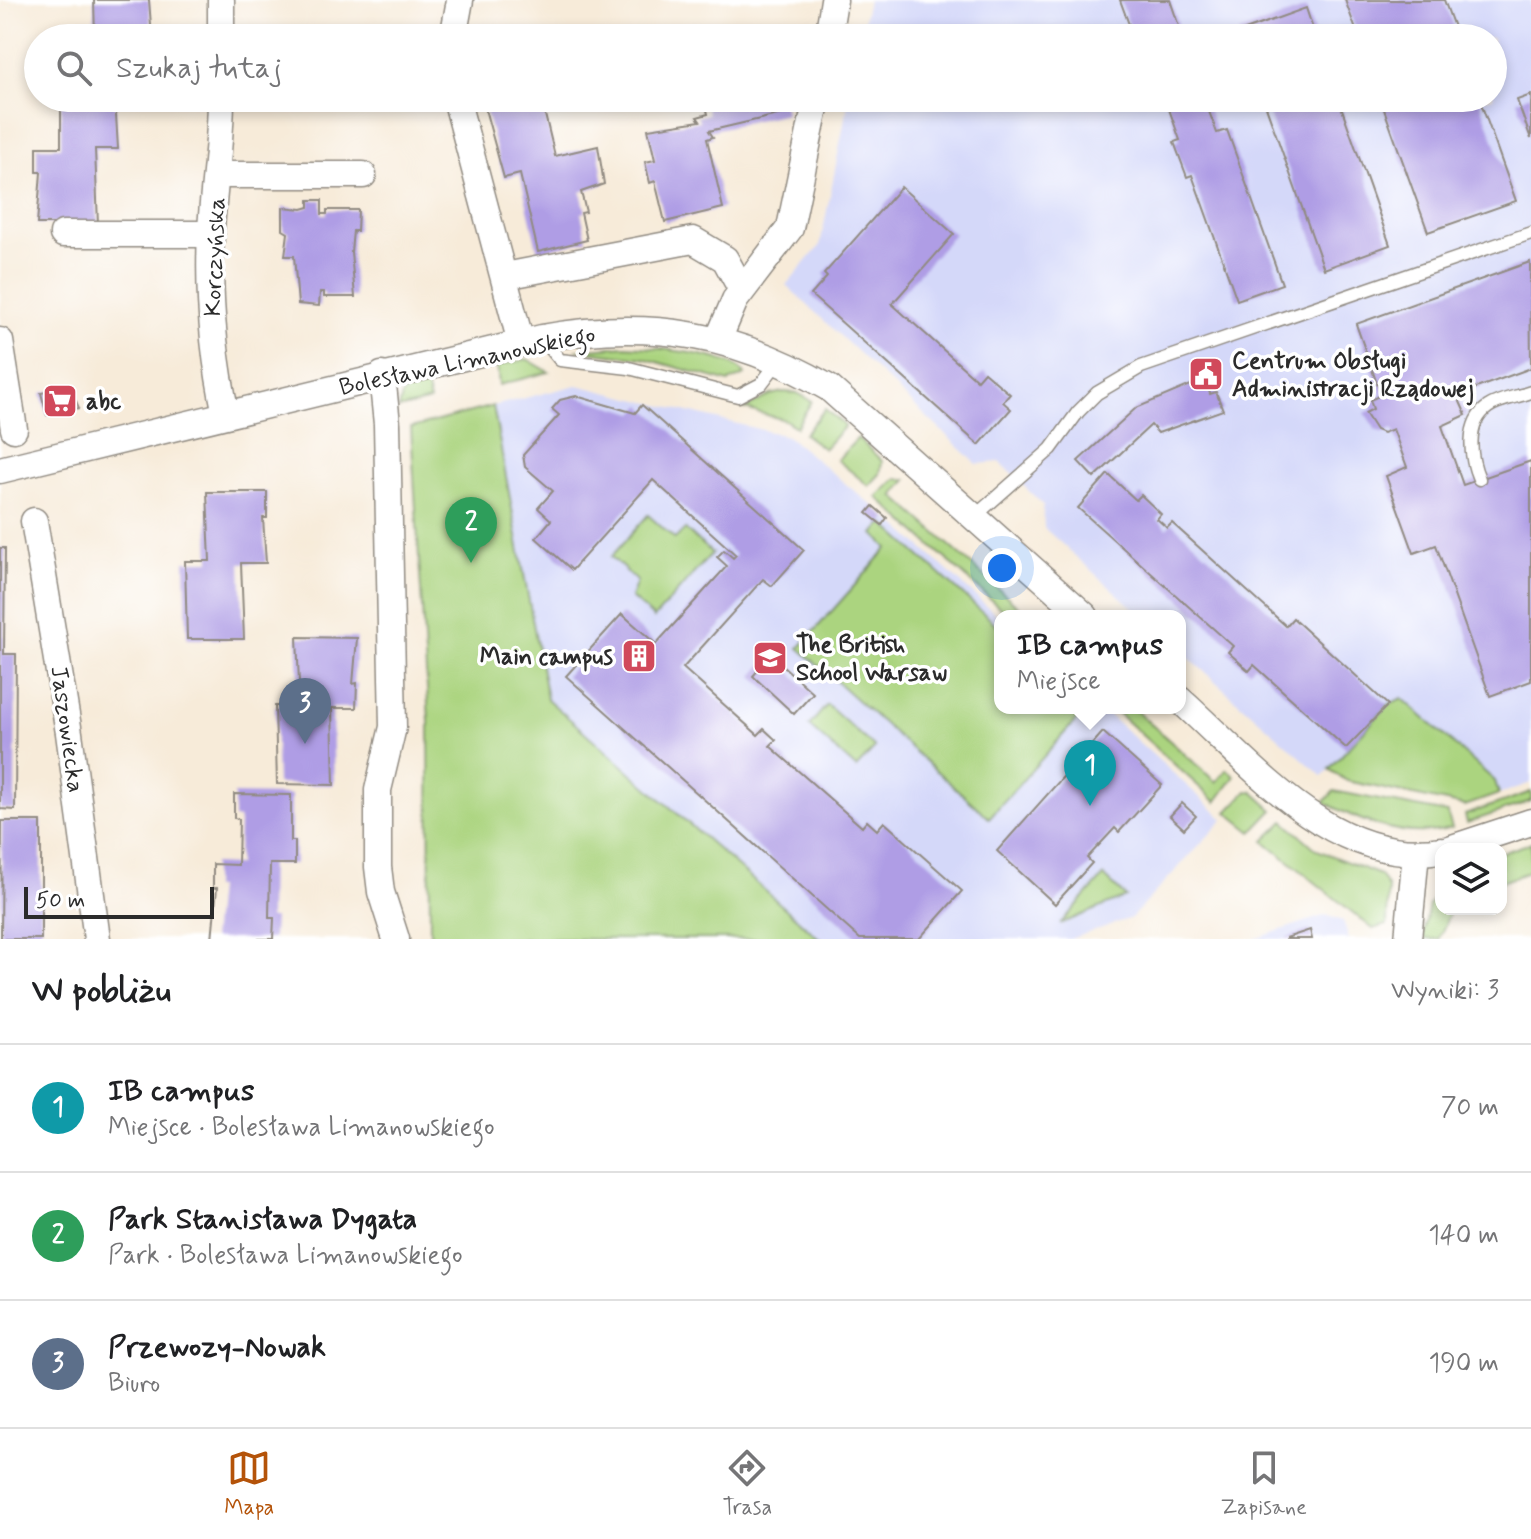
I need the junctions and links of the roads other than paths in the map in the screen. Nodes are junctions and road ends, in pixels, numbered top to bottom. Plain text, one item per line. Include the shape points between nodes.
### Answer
1 (221, 0) edge
2 (460, 0) edge
3 (834, 0) edge
4 (221, 24) edge
5 (456, 24) edge
6 (830, 24) edge
7 (220, 112) edge
8 (460, 112) edge
9 (814, 112) edge
10 (218, 175) junction
11 (363, 175) dead end
12 (1531, 233) edge
13 (63, 234) dead end
14 (211, 234) junction
15 (505, 276) junction
16 (742, 290) junction
17 (718, 340) junction
18 (0, 341) edge
19 (532, 341) junction
20 (778, 362) junction
21 (382, 375) junction
22 (1531, 392) edge
23 (226, 414) junction
24 (14, 429) dead end
25 (0, 470) edge
26 (1479, 479) dead end
27 (974, 517) junction
28 (34, 521) dead end
29 (1078, 610) edge
30 (1186, 705) edge
31 (1531, 822) edge
32 (1467, 843) edge
33 (1429, 851) edge
34 (97, 939) edge
35 (396, 939) edge
36 (1408, 939) edge

1 - 4 street
2 - 5 street
3 - 6 street
7 - 10 street, Korczyńska
8 - 15 street
9 - 16 street via 790,228
10 - 11 street
10 - 14 street, Korczyńska
12 - 27 lane via 1141,367 1097,393 1051,449
13 - 14 street
14 - 23 street, Korczyńska via 213,352
15 - 16 street via 693,240 725,259
15 - 19 street
16 - 17 street
17 - 19 street, Bolesława Limanowskiego via 653,329 582,331
17 - 20 street, Bolesława Limanowskiego
18 - 24 street
19 - 20 lane via 560,360 629,368 738,396 761,384
19 - 21 street, Bolesława Limanowskiego
20 - 27 street, Bolesława Limanowskiego via 829,388
21 - 23 street, Bolesława Limanowskiego
21 - 35 street via 393,727 378,790 378,867
22 - 26 lane via 1488,406 1477,419 1471,460
23 - 25 street, Bolesława Limanowskiego
27 - 29 street, Bolesława Limanowskiego
28 - 34 street, Jaszowiecka
30 - 33 street via 1326,828 1370,845
31 - 32 street
33 - 36 street

